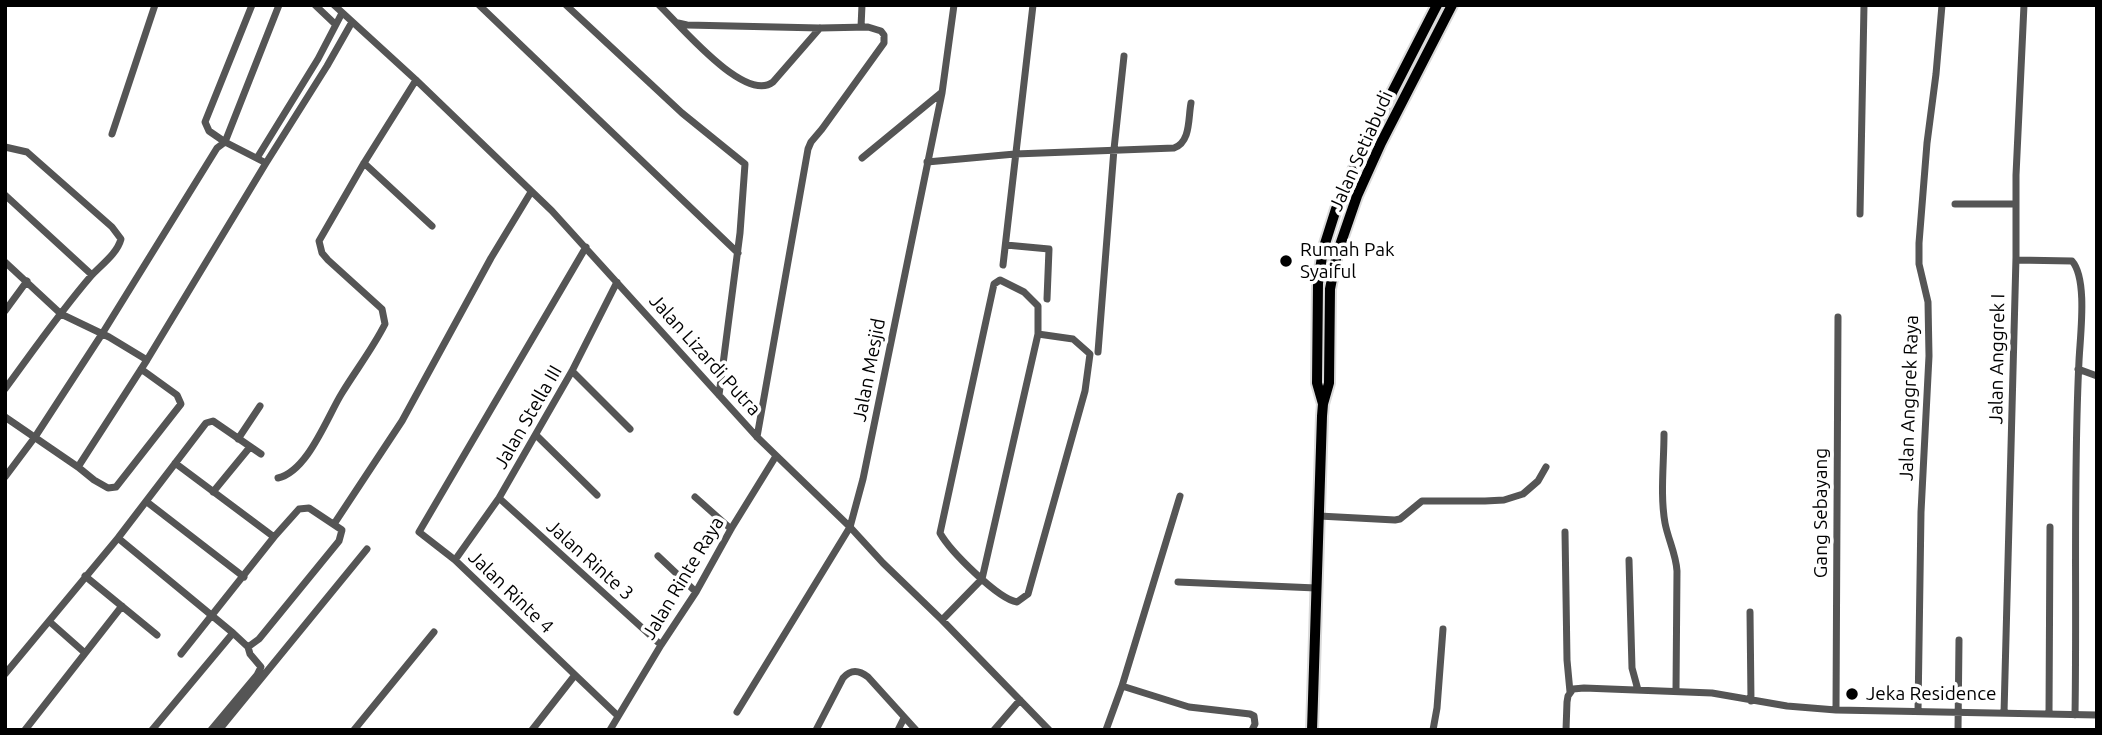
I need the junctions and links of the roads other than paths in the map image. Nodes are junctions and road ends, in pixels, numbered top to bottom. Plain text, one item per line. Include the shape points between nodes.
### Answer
1 (155, 5) edge
2 (252, 5) edge
3 (279, 5) edge
4 (315, 5) edge
5 (334, 5) edge
6 (479, 5) edge
7 (566, 5) edge
8 (659, 5) edge
9 (862, 5) edge
10 (954, 5) edge
11 (1033, 5) edge
12 (1437, 5) edge
13 (1452, 5) edge
14 (1864, 5) edge
15 (1942, 5) edge
16 (2024, 5) edge
17 (342, 13) junction
18 (352, 22) junction
19 (678, 23) junction
20 (335, 24) junction
21 (861, 27) junction
22 (820, 28) junction
23 (1124, 56) dead end
24 (318, 59) junction
25 (327, 66) junction
26 (416, 80) junction
27 (942, 93) junction
28 (1191, 103) dead end
29 (112, 134) dead end
30 (221, 140) junction
31 (5, 147) edge
32 (1114, 149) junction
33 (1015, 154) junction
34 (257, 158) junction
35 (862, 159) dead end
36 (927, 162) junction
37 (266, 163) junction
38 (364, 163) junction
39 (531, 191) junction
40 (5, 195) edge
41 (1955, 204) dead end
42 (2016, 204) junction
43 (1860, 214) dead end
44 (432, 226) dead end
45 (1006, 245) junction
46 (586, 247) junction
47 (738, 253) junction
48 (2015, 260) junction
49 (5, 262) edge
50 (1003, 265) dead end
51 (92, 275) junction
52 (27, 281) junction
53 (617, 282) junction
54 (1046, 299) dead end
55 (5, 311) edge
56 (61, 314) junction
57 (1838, 317) dead end
58 (102, 334) junction
59 (1038, 334) junction
60 (1098, 352) dead end
61 (147, 360) junction
62 (141, 369) junction
63 (2078, 369) junction
64 (572, 370) junction
65 (2097, 376) edge
66 (5, 389) edge
67 (719, 395) junction
68 (1323, 404) junction
69 (260, 406) dead end
70 (5, 417) edge
71 (630, 429) dead end
72 (1664, 434) dead end
73 (536, 435) junction
74 (35, 437) junction
75 (757, 437) junction
76 (238, 439) junction
77 (250, 447) junction
78 (261, 454) dead end
79 (776, 456) junction
80 (175, 463) junction
81 (78, 467) junction
82 (1546, 467) dead end
83 (5, 477) edge
84 (278, 478) dead end
85 (213, 492) junction
86 (597, 495) dead end
87 (1180, 496) dead end
88 (695, 497) dead end
89 (499, 498) junction
90 (147, 502) junction
91 (1319, 516) junction
92 (334, 524) junction
93 (850, 527) junction
94 (2050, 527) dead end
95 (731, 529) junction
96 (1565, 532) dead end
97 (274, 537) junction
98 (118, 538) junction
99 (367, 549) dead end
100 (659, 556) dead end
101 (455, 560) junction
102 (1629, 560) dead end
103 (85, 576) junction
104 (244, 577) junction
105 (982, 579) junction
106 (1178, 582) dead end
107 (1317, 588) junction
108 (696, 592) junction
109 (122, 606) junction
110 (1751, 612) dead end
111 (212, 615) junction
112 (942, 620) junction
113 (50, 622) junction
114 (1443, 629) dead end
115 (433, 632) dead end
116 (233, 633) junction
117 (158, 635) dead end
118 (1959, 640) dead end
119 (661, 645) junction
120 (248, 647) junction
121 (85, 653) junction
122 (181, 654) dead end
123 (5, 674) edge
124 (575, 675) junction
125 (1122, 686) junction
126 (1638, 690) junction
127 (1676, 690) junction
128 (1570, 692) junction
129 (1020, 701) junction
130 (1751, 701) junction
131 (1836, 710) junction
132 (1918, 711) junction
133 (737, 712) dead end
134 (1959, 712) junction
135 (2004, 713) junction
136 (2049, 714) junction
137 (2076, 715) junction
138 (2097, 715) edge
139 (618, 716) junction
140 (904, 718) junction
141 (25, 730) edge
142 (152, 730) edge
143 (211, 730) edge
144 (219, 730) edge
145 (354, 730) edge
146 (532, 730) edge
147 (610, 730) edge
148 (817, 730) edge
149 (898, 730) edge
150 (916, 730) edge
151 (994, 730) edge
152 (1049, 730) edge
153 (1106, 730) edge
154 (1252, 730) edge
155 (1312, 730) edge
156 (1433, 730) edge
157 (1566, 730) edge
158 (1958, 730) edge

1 - 29 street
2 - 30 street via 206,118 209,131
3 - 30 street
4 - 20 street
5 - 17 street, Jalan Lizardi Putra
6 - 47 street
7 - 47 street via 682,113 745,164
8 - 19 street
9 - 21 street
10 - 27 street, Jalan Mesjid
11 - 33 street
12 - 68 main road, Jalan Setiabudi via 1359,157 1323,250 1317,383
13 - 68 main road, Jalan Setiabudi via 1375,155 1336,254 1329,289 1329,383
14 - 43 street
15 - 132 street, Jalan Anggrek Raya via 1919,243 1928,302 1929,356
16 - 42 street, Jalan Anggrek I
17 - 18 street, Jalan Lizardi Putra
17 - 20 street
18 - 25 street
18 - 26 street, Jalan Lizardi Putra
19 - 22 street
19 - 22 street via 736,77 763,87 773,82
20 - 24 street
21 - 22 street
21 - 75 street via 881,31 884,43 807,149
23 - 32 street
24 - 25 street
24 - 34 street
25 - 37 street
26 - 38 street
26 - 39 street, Jalan Lizardi Putra
27 - 35 street
27 - 36 street, Jalan Mesjid
28 - 32 street via 1186,138 1179,147
30 - 34 street
30 - 58 street
31 - 51 street via 27,152 121,239
32 - 33 street
32 - 60 street
33 - 36 street
33 - 45 street
34 - 37 street
36 - 93 street, Jalan Mesjid
37 - 61 street
38 - 44 street
38 - 84 street via 319,241 328,260 382,309 385,324 326,425 296,467
39 - 46 street, Jalan Lizardi Putra
39 - 92 street via 402,421
40 - 51 street
41 - 42 street
42 - 48 street, Jalan Anggrek I
45 - 50 street
45 - 54 street via 1049,249
46 - 53 street, Jalan Lizardi Putra
46 - 101 street, Jalan Rinte 4 via 419,532
47 - 67 street
48 - 63 street via 2075,263 2081,307
48 - 135 street, Jalan Anggrek I
49 - 52 street
51 - 56 street
52 - 55 street
52 - 56 street
53 - 64 street, Jalan Stella III
53 - 67 street, Jalan Lizardi Putra
56 - 58 street
56 - 66 street
57 - 131 street, Gang Sebayang
58 - 61 street
58 - 74 street
59 - 105 street
59 - 105 street via 1073,339 1090,354 1085,391 1028,594 1011,601
59 - 105 street via 1038,306 1015,286 995,281 940,533
61 - 62 street
62 - 81 street
62 - 81 street via 177,395 181,404 116,487 108,488
63 - 65 street
63 - 137 street
64 - 71 street
64 - 73 street, Jalan Stella III
67 - 75 street, Jalan Lizardi Putra
68 - 91 main road, Jalan Setiabudi
69 - 76 street
70 - 74 street
72 - 127 street via 1665,525 1677,571
73 - 86 street
73 - 89 street, Jalan Stella III
74 - 81 street
74 - 83 street
75 - 79 street, Jalan Lizardi Putra
76 - 77 street
76 - 80 street via 209,421
77 - 78 street
77 - 85 street
79 - 93 street, Jalan Lizardi Putra
79 - 95 street, Jalan Rinte Raya
80 - 85 street
80 - 90 street
82 - 91 street via 1531,488 1504,500 1422,501 1395,520
85 - 97 street
87 - 125 street
88 - 95 street
89 - 101 street, Jalan Stella III
89 - 119 street, Jalan Rinte 3
90 - 98 street
90 - 104 street
91 - 107 main road, Jalan Setiabudi
92 - 97 street via 303,508
92 - 120 street via 342,530 338,541
93 - 112 street, Jalan Lizardi Putra
93 - 133 street, Jalan Mesjid
94 - 136 street
95 - 108 street, Jalan Rinte Raya
96 - 128 street
97 - 104 street
98 - 103 street
98 - 111 street
99 - 144 street
100 - 108 street
101 - 124 street, Jalan Rinte 4
102 - 126 street via 1632,668
103 - 109 street
103 - 113 street
104 - 111 street
105 - 112 street
106 - 107 street
107 - 155 main road, Jalan Setiabudi
108 - 119 street, Jalan Rinte Raya
109 - 117 street
109 - 121 street
110 - 130 street
111 - 116 street
111 - 122 street
112 - 129 street, Jalan Lizardi Putra
113 - 121 street
113 - 123 street
114 - 156 street
115 - 145 street
116 - 120 street
116 - 142 street
118 - 134 street
119 - 139 street, Jalan Rinte Raya
120 - 143 street via 260,670
121 - 141 street
124 - 139 street, Jalan Rinte 4
124 - 146 street
125 - 153 street
125 - 154 street via 1189,707 1250,714 1255,724
126 - 127 street
126 - 128 street via 1576,688
127 - 130 street
128 - 157 street
129 - 151 street
129 - 152 street, Jalan Lizardi Putra
130 - 131 street
131 - 132 street
132 - 134 street
134 - 135 street
134 - 158 street
135 - 136 street
136 - 137 street
137 - 138 street
139 - 147 street, Jalan Rinte Raya
140 - 148 street via 868,677 854,671 843,678
140 - 149 street
140 - 150 street

